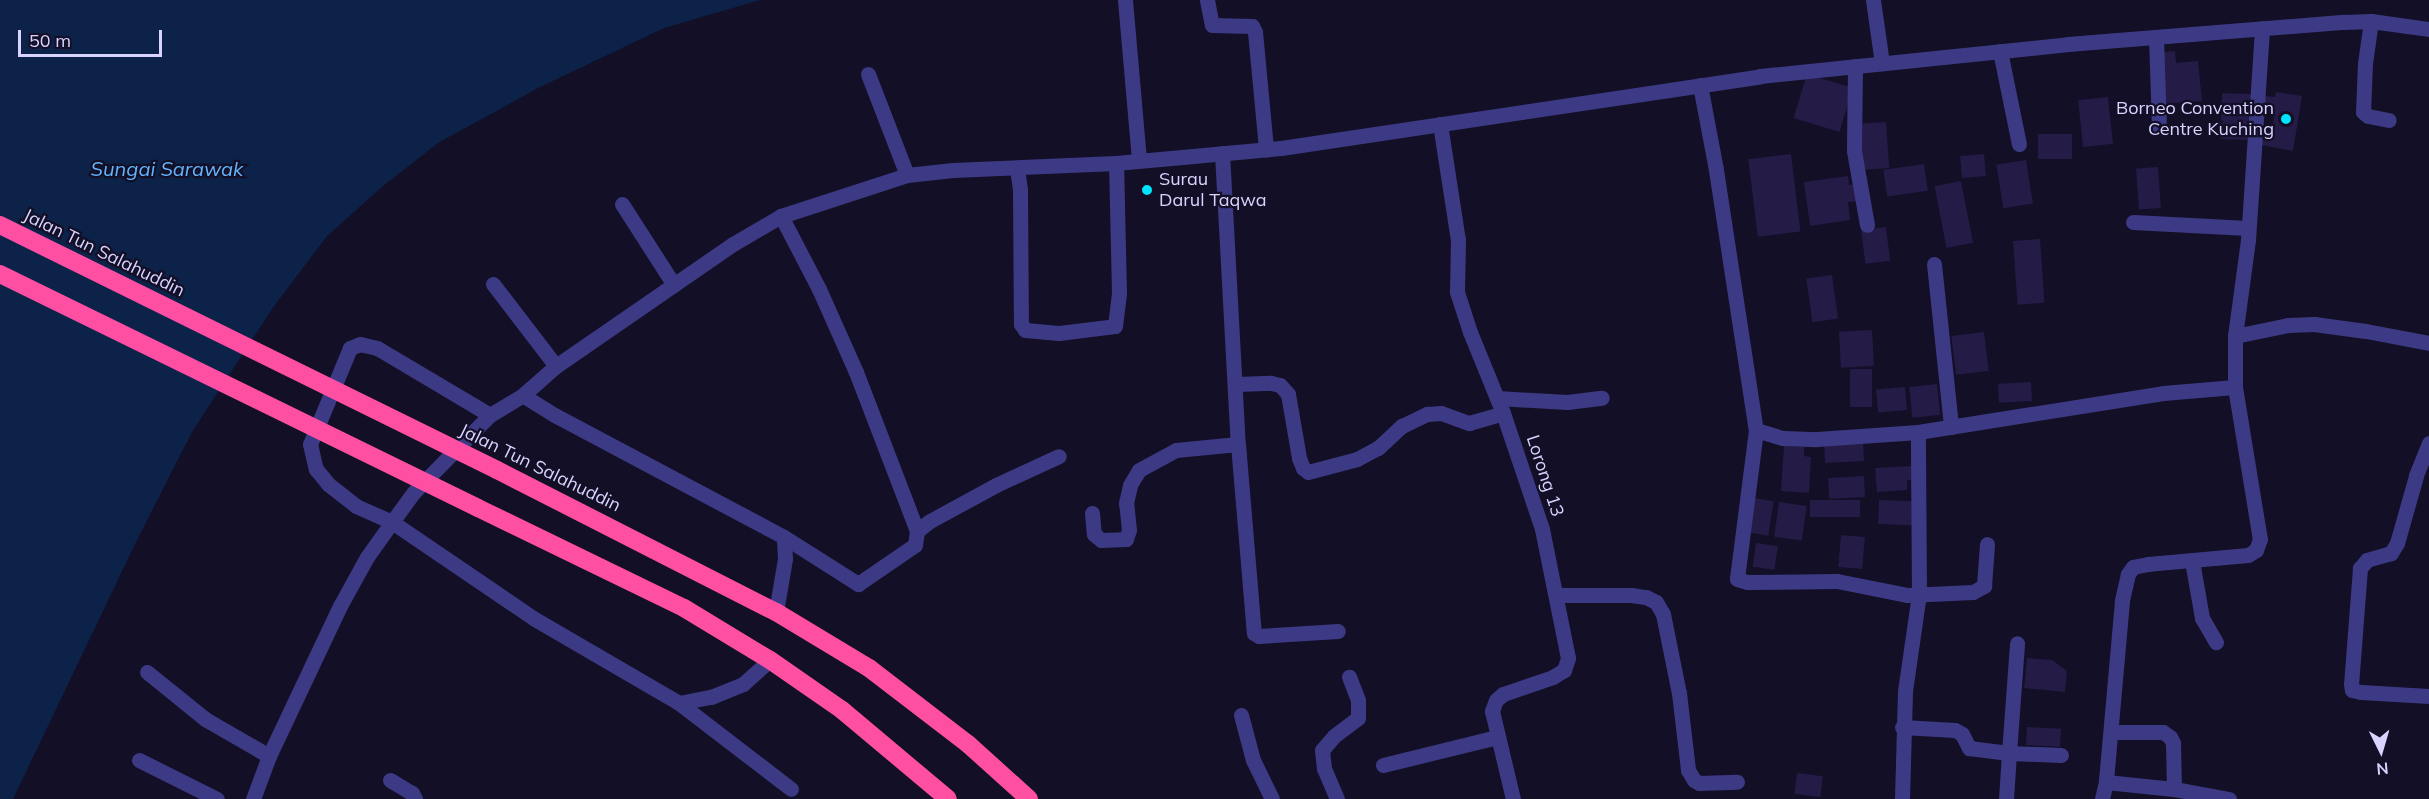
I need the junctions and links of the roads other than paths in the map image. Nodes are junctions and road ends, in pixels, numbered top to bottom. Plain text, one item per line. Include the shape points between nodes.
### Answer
1 (1125, 0) edge
2 (1207, 0) edge
3 (1873, 0) edge
4 (2371, 21) junction
5 (2262, 28) junction
6 (2429, 29) edge
7 (2156, 37) junction
8 (2000, 51) junction
9 (1882, 63) junction
10 (1855, 66) junction
11 (868, 74) dead end
12 (1700, 85) junction
13 (2389, 120) dead end
14 (1440, 124) junction
15 (2159, 128) dead end
16 (2019, 144) dead end
17 (1266, 149) junction
18 (1222, 153) junction
19 (1139, 159) junction
20 (1116, 163) junction
21 (1017, 168) junction
22 (907, 175) junction
23 (622, 204) dead end
24 (781, 216) junction
25 (2133, 222) dead end
26 (0, 225) edge
27 (1867, 225) dead end
28 (2248, 228) junction
29 (1934, 264) dead end
30 (0, 274) edge
31 (493, 284) dead end
32 (674, 285) junction
33 (2235, 336) junction
34 (2429, 343) edge
35 (556, 366) junction
36 (1236, 384) junction
37 (2235, 387) junction
38 (522, 395) junction
39 (1602, 398) dead end
40 (1500, 405) junction
41 (490, 415) junction
42 (1951, 427) junction
43 (1756, 430) junction
44 (1918, 432) junction
45 (2429, 443) edge
46 (1239, 444) junction
47 (1059, 456) dead end
48 (1092, 513) dead end
49 (392, 522) junction
50 (917, 531) junction
51 (784, 537) junction
52 (1987, 544) dead end
53 (2192, 561) junction
54 (1919, 594) junction
55 (1558, 595) junction
56 (776, 612) junction
57 (1338, 631) dead end
58 (2216, 642) dead end
59 (2017, 643) dead end
60 (770, 660) junction
61 (147, 672) dead end
62 (1349, 677) dead end
63 (2429, 696) edge
64 (679, 703) junction
65 (1242, 715) dead end
66 (1902, 727) junction
67 (2112, 732) junction
68 (1497, 737) junction
69 (2009, 753) junction
70 (2061, 755) dead end
71 (269, 756) junction
72 (140, 760) dead end
73 (1383, 765) dead end
74 (390, 780) dead end
75 (1737, 782) dead end
76 (2106, 782) junction
77 (791, 789) dead end
78 (2174, 789) junction
79 (217, 799) edge
80 (253, 799) edge
81 (415, 799) edge
82 (948, 799) edge
83 (1029, 799) edge
84 (1272, 799) edge
85 (1337, 799) edge
86 (1513, 799) edge
87 (1902, 799) edge
88 (2006, 799) edge
89 (2102, 799) edge
90 (2229, 799) edge

1 - 19 street
2 - 17 street via 1212,25 1252,26 1255,32
3 - 9 street
4 - 5 street
4 - 6 street
4 - 13 street via 2363,112 2368,117
5 - 7 street
5 - 28 street
7 - 8 street
7 - 15 street
8 - 9 street
8 - 16 street
9 - 10 street
10 - 12 street
10 - 27 street via 1854,151
11 - 22 street
12 - 14 street
12 - 43 street
14 - 17 street
14 - 40 street, Lorong 13 via 1458,240 1457,292
17 - 18 street
18 - 19 street
18 - 36 street
19 - 20 street
20 - 21 street
20 - 21 street via 1119,293 1115,326 1059,333 1025,330 1021,324
21 - 22 street
22 - 24 street
23 - 32 street
24 - 32 street
24 - 50 street via 856,372
25 - 28 street
26 - 56 highway, Jalan Tun Salahuddin, bridge
28 - 33 street
29 - 42 street
30 - 60 highway, bridge via 684,608
31 - 35 street
32 - 35 street
33 - 34 street via 2314,324
33 - 37 street
35 - 38 street
36 - 40 street via 1270,383 1280,385 1288,394 1299,458 1308,472 1357,459 1378,448 1402,426 1427,414 1441,413 1469,423
36 - 46 street
37 - 42 street via 2163,393
37 - 53 street via 2260,539 2256,550 2248,555
38 - 41 street
38 - 51 street
39 - 40 street
40 - 55 street, Lorong 13 via 1542,529
41 - 49 street via 414,492
41 - 49 street via 378,348 360,344 350,348 310,444 314,461 328,484 356,506
42 - 44 street
43 - 44 street via 1783,438 1817,439
43 - 54 street via 1737,579 1837,581
44 - 54 street
45 - 63 street via 2397,543 2391,553 2367,560 2360,568 2351,684 2352,690 2361,692
46 - 48 street via 1176,450 1140,470 1130,485 1126,503 1126,539 1101,540 1094,534
46 - 57 street via 1254,633 1259,636
47 - 50 street via 996,485
49 - 64 street via 533,618
49 - 71 street via 340,606
50 - 51 street via 915,545 858,584
51 - 56 street
52 - 54 street via 1984,586 1973,592
53 - 58 street via 2202,618
53 - 67 street via 2133,567 2128,574 2122,601
54 - 66 street
55 - 68 street, Lorong 13 via 1568,658 1564,670 1496,700 1492,711
55 - 75 street via 1631,595 1656,602 1663,614 1679,693 1688,770 1699,783
56 - 83 highway, Jalan Tun Salahuddin via 869,668 968,744
59 - 69 street
60 - 64 street via 743,684 711,697
60 - 82 highway via 842,710
61 - 71 street via 205,719
62 - 85 street via 1358,700 1358,718 1322,750 1324,769
64 - 77 street
65 - 84 street via 1253,760
66 - 69 street via 1955,730 1962,734 1969,748
66 - 87 street
67 - 76 street
67 - 78 street via 2163,732 2170,736
68 - 73 street
68 - 86 street, Lorong 13
69 - 70 street
69 - 88 street
71 - 80 street
72 - 79 street
74 - 81 street
76 - 78 street
76 - 89 street
78 - 90 street

